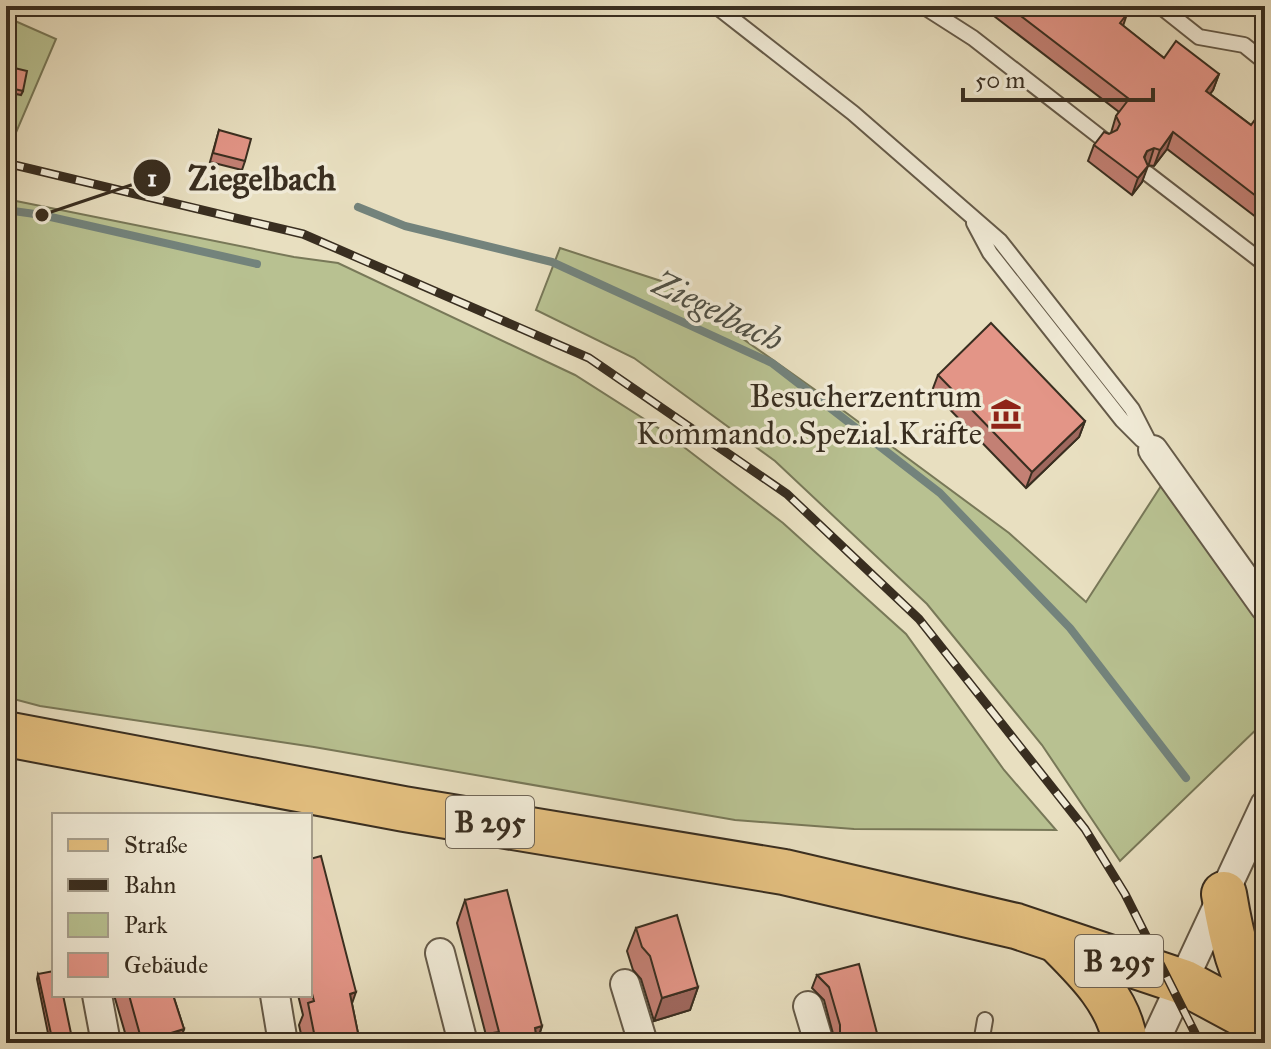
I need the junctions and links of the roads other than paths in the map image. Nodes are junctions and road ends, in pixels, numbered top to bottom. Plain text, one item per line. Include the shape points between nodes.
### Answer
1 (716, 6) edge
2 (923, 6) edge
3 (1160, 6) edge
4 (1265, 62) edge
5 (1104, 140) edge
6 (1148, 174) edge
7 (1265, 264) edge
8 (1153, 450) joint
9 (1265, 607) edge
10 (6, 734) edge
11 (1265, 805) edge
12 (1224, 894) junction
13 (1056, 940) junction
14 (440, 953) dead end
15 (1183, 982) junction
16 (625, 984) dead end
17 (97, 997) edge
18 (275, 997) edge
19 (808, 1006) dead end
20 (1265, 1013) edge
21 (985, 1020) dead end
22 (1265, 1026) edge
23 (106, 1043) edge
24 (283, 1043) edge
25 (463, 1043) edge
26 (643, 1043) edge
27 (819, 1043) edge
28 (981, 1043) edge
29 (1125, 1043) edge
30 (1154, 1043) edge

1 - 8 lane via 853,113 1000,241 1132,409
2 - 5 lane via 973,38
3 - 4 lane via 1199,37 1244,45
6 - 7 lane
8 - 9 street
10 - 13 main road, B 295 via 389,806 784,872
11 - 12 street
12 - 15 street
12 - 20 main road via 1232,940 1252,995
13 - 15 main road, B 295
13 - 29 main road via 1096,979
14 - 25 street
15 - 22 main road, B 295
15 - 30 street
16 - 26 street
17 - 23 street
18 - 24 street
19 - 27 street
21 - 28 lane

